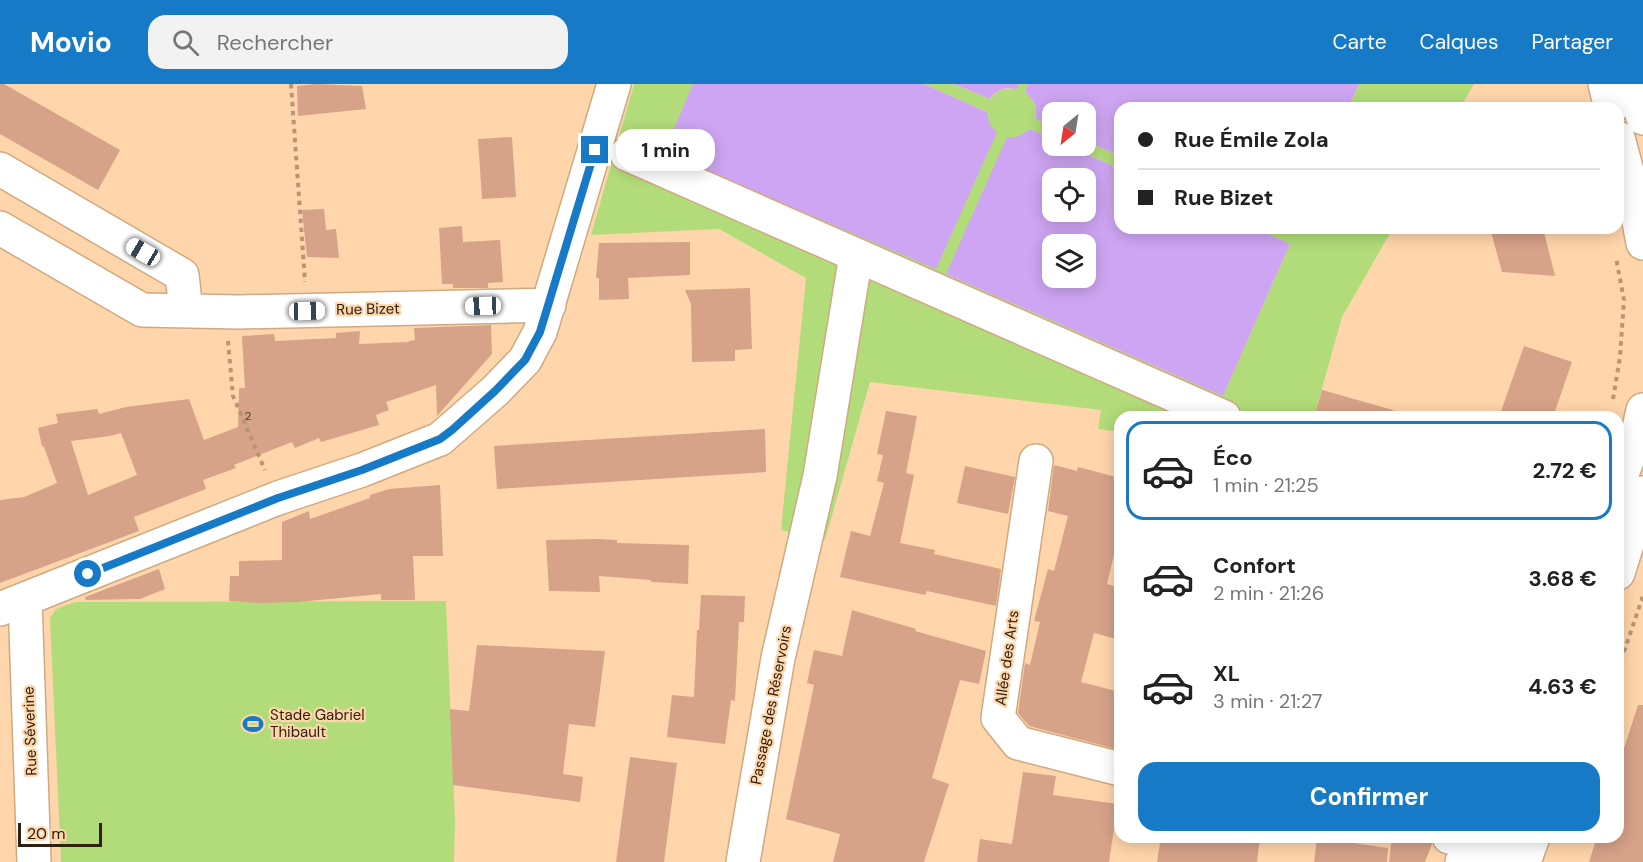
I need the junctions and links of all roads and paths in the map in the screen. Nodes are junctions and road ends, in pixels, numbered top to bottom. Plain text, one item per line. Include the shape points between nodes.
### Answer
1 (291, 84) edge
2 (614, 84) edge
3 (1605, 84) edge
4 (1634, 84) edge
5 (1610, 102) edge
6 (1643, 118) edge
7 (627, 154) dead end
8 (1624, 156) edge
9 (0, 169) edge
10 (1639, 200) edge
11 (0, 228) edge
12 (1629, 248) edge
13 (856, 255) junction
14 (549, 305) junction
15 (186, 311) junction
16 (307, 311) junction
17 (228, 339) dead end
18 (1628, 406) edge
19 (1210, 411) edge
20 (1036, 460) dead end
21 (1624, 469) edge
22 (1643, 493) edge
23 (278, 498) junction
24 (1624, 554) edge
25 (1643, 596) edge
26 (13, 604) edge
27 (1624, 651) edge
28 (1114, 767) edge
29 (1469, 843) edge
30 (1531, 843) edge
31 (1499, 852) edge
32 (34, 862) edge
33 (743, 862) edge
34 (1462, 862) edge
35 (1524, 862) edge

1 - 16 path
2 - 14 street
3 - 5 street
4 - 6 street
7 - 13 street
8 - 10 street
9 - 15 street via 182,275
10 - 12 street
11 - 15 street, Rue Bizet via 142,310
12 - 18 path via 1620,357
13 - 19 street
13 - 33 street, Passage des Réservoirs via 820,476 778,658
14 - 16 street, Rue Bizet
14 - 23 street via 525,360 440,439
15 - 16 street, Rue Bizet
17 - 23 path via 233,396
18 - 21 street via 1639,428
20 - 28 street, Allée des Arts via 998,718 1018,743
22 - 24 street
23 - 26 street
25 - 27 path
26 - 32 street, Rue Séverine
29 - 31 street
30 - 35 street
31 - 34 street

